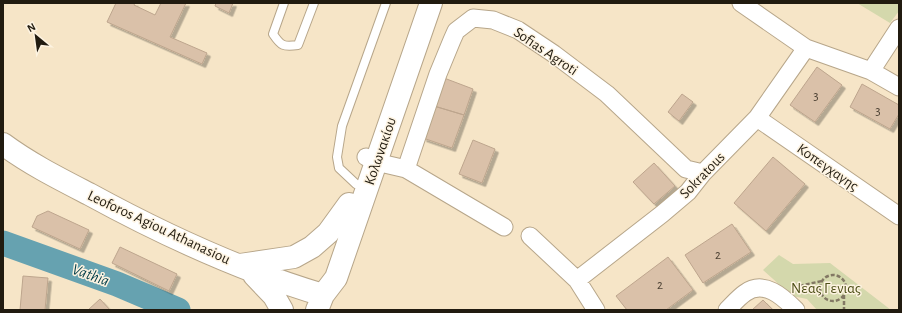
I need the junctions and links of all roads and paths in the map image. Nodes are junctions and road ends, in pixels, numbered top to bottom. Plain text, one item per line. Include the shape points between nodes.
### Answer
1 (284, 3) edge
2 (314, 3) edge
3 (386, 3) edge
4 (421, 3) edge
5 (431, 3) edge
6 (741, 3) edge
7 (899, 28) edge
8 (806, 48) junction
9 (871, 71) junction
10 (899, 87) edge
11 (757, 118) junction
12 (3, 144) edge
13 (371, 159) junction
14 (406, 169) junction
15 (703, 173) junction
16 (356, 184) junction
17 (348, 204) junction
18 (899, 216) edge
19 (504, 227) dead end
20 (530, 236) dead end
21 (240, 265) junction
22 (577, 280) junction
23 (822, 281) junction
24 (774, 291) junction
25 (844, 295) junction
26 (320, 303) edge
27 (282, 310) edge
28 (596, 310) edge
29 (727, 310) edge
30 (796, 310) edge
31 (844, 310) edge

1 - 2 lane via 273,34 279,43 286,46 298,45
3 - 16 lane via 342,126 337,157 339,168
4 - 13 main road, Κολωνακίου
5 - 13 main road, Κολωνακίου
6 - 8 street
7 - 9 street
8 - 9 street
8 - 11 street, Sokratous
9 - 10 street
11 - 15 street, Sokratous
11 - 18 street, Κοπεγχαγης
12 - 21 main road, Leoforos Agiou Athanasiou via 23,159 112,206 178,239
13 - 14 street
13 - 16 main road, Κολωνακίου
13 - 26 main road, Κολωνακίου via 336,278
14 - 15 street, Sofias Agroti via 452,40 456,32 473,18 493,20 518,30 554,54 607,94 686,169
14 - 19 street
15 - 22 street, Sokratous via 688,192
16 - 17 main road, Κολωνακίου
17 - 21 main road via 328,233 312,247 294,257
17 - 26 main road, Κολωνακίου via 324,274
20 - 22 street
21 - 26 main road, Leoforos Agiou Athanasiou
21 - 27 main road via 261,281
22 - 28 street
23 - 24 path
23 - 25 path via 821,290 826,298 835,301
23 - 25 path via 830,275 840,277 846,285
24 - 29 street via 760,287 746,292
24 - 30 street
25 - 31 path

